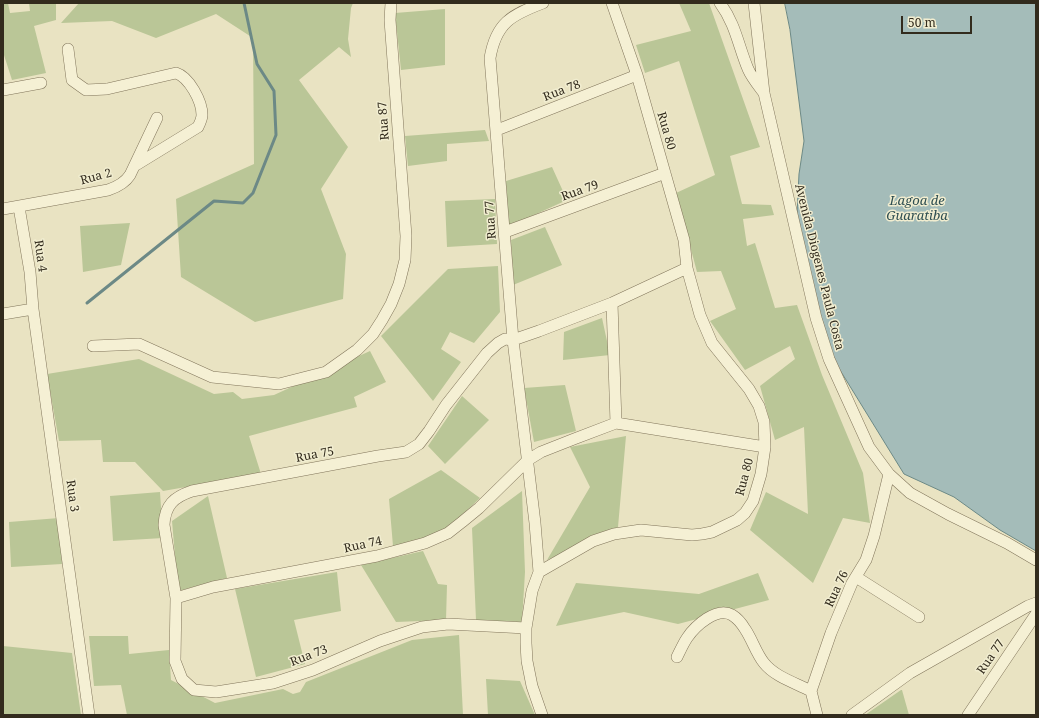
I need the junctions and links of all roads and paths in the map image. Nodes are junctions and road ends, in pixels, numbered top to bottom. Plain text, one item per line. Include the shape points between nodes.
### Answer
1 (390, 3) edge
2 (543, 3) edge
3 (612, 3) edge
4 (720, 3) edge
5 (754, 3) edge
6 (68, 49) dead end
7 (637, 75) junction
8 (41, 83) dead end
9 (3, 90) edge
10 (764, 93) junction
11 (157, 118) dead end
12 (497, 130) junction
13 (136, 165) junction
14 (665, 173) junction
15 (19, 207) junction
16 (3, 209) edge
17 (505, 232) junction
18 (687, 268) junction
19 (612, 303) junction
20 (32, 309) junction
21 (3, 314) edge
22 (513, 340) junction
23 (93, 346) dead end
24 (616, 423) junction
25 (765, 447) junction
26 (528, 460) junction
27 (889, 474) junction
28 (1036, 560) edge
29 (539, 572) junction
30 (856, 577) junction
31 (176, 598) junction
32 (1036, 603) edge
33 (1036, 614) edge
34 (919, 617) dead end
35 (526, 628) junction
36 (677, 657) dead end
37 (811, 691) junction
38 (89, 715) edge
39 (542, 715) edge
40 (817, 715) edge
41 (852, 715) edge
42 (968, 715) edge

1 - 23 street, Rua 87 via 406,236 405,260 391,304 373,334 357,350 326,372 279,384 212,377 139,344
2 - 12 street, Rua 77 via 521,12 508,21 498,31 492,44 490,58
3 - 7 street, Rua 80
4 - 10 street via 735,29 748,70
5 - 10 street, Avenida Diogenes Paula Costa
6 - 13 street via 72,80 86,90 107,89 176,73 181,74 189,82 202,113 198,127
7 - 12 street, Rua 78
7 - 14 street, Rua 80
8 - 9 street
10 - 27 street, Avenida Diogenes Paula Costa via 822,339 869,447
11 - 13 street, Rua 2
12 - 17 street, Rua 77
13 - 15 street, Rua 2 via 127,180 108,190
14 - 17 street, Rua 79
14 - 18 street, Rua 80 via 684,240
15 - 16 street, Rua 2
15 - 20 street, Rua 4 via 30,272
17 - 22 street, Rua 77
18 - 19 street
18 - 25 street, Rua 80 via 694,300 712,343 749,389 759,406 764,422
19 - 22 street
19 - 24 street
20 - 21 street
20 - 38 street, Rua 3
22 - 26 street, Rua 77
22 - 31 street, Rua 75 via 505,339 487,353 419,444 406,452 200,489 180,495 169,505 164,525
24 - 25 street
24 - 26 street, Rua 74 via 567,441
25 - 29 street, Rua 80 via 753,501 737,520 702,534 641,530 614,534 593,541
26 - 29 street
26 - 31 street, Rua 74 via 462,522 425,543 377,556 213,587
27 - 28 street, Avenida Diogenes Paula Costa via 910,493
27 - 30 street, Rua 76 via 874,536 866,560
29 - 35 street via 532,591
30 - 34 street
30 - 37 street, Rua 76 via 831,633
31 - 35 street, Rua 73 via 175,661 182,679 194,690 216,692 273,682 313,670 380,641 422,627 448,624
32 - 41 street via 910,673
33 - 42 street, Rua 77
35 - 39 street via 527,661
36 - 37 street via 687,638 699,624 711,616 724,613 732,615 745,629 764,663 771,670
37 - 40 street

